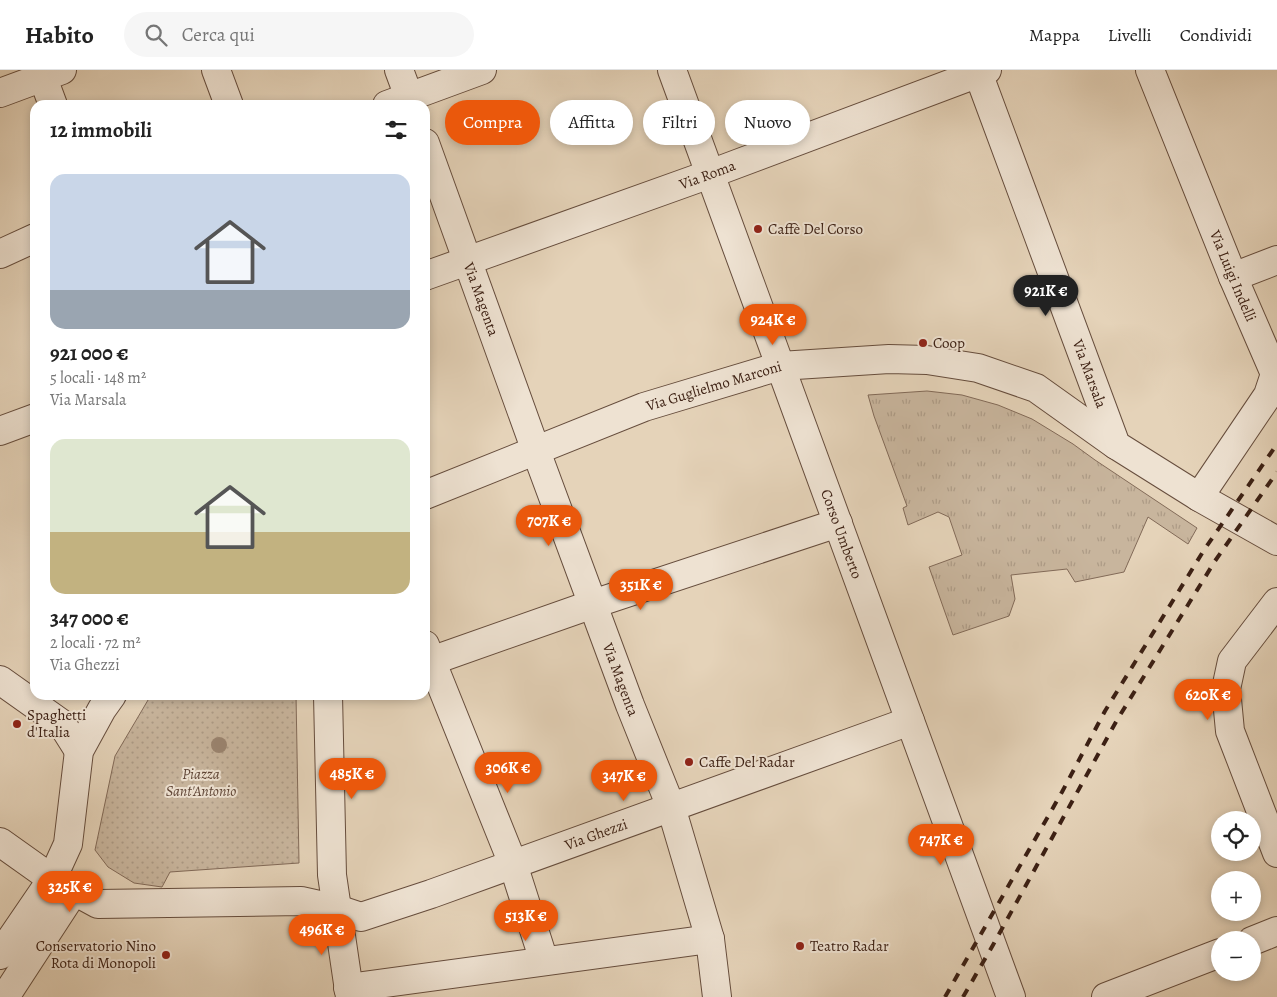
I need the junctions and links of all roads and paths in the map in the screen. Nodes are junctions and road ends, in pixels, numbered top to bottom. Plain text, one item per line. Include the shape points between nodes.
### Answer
1 (216, 70) edge
2 (399, 70) edge
3 (482, 70) edge
4 (672, 70) edge
5 (1150, 70) edge
6 (981, 71) edge
7 (48, 72) edge
8 (0, 93) edge
9 (52, 100) edge
10 (227, 100) edge
11 (402, 100) edge
12 (407, 100) edge
13 (430, 156) edge
14 (710, 174) junction
15 (30, 240) edge
16 (0, 254) edge
17 (1277, 260) edge
18 (467, 261) junction
19 (430, 274) edge
20 (1233, 277) junction
21 (780, 366) junction
22 (1276, 375) edge
23 (30, 419) edge
24 (2, 423) edge
25 (1116, 445) junction
26 (536, 450) junction
27 (430, 493) edge
28 (1199, 497) junction
29 (838, 523) junction
30 (1277, 541) edge
31 (1277, 602) edge
32 (593, 604) junction
33 (430, 651) edge
34 (430, 657) edge
35 (0, 680) edge
36 (108, 700) edge
37 (328, 700) edge
38 (910, 721) junction
39 (79, 750) junction
40 (671, 807) junction
41 (0, 842) edge
42 (1277, 853) edge
43 (513, 864) junction
44 (63, 885) junction
45 (337, 909) junction
46 (1277, 931) edge
47 (1261, 937) edge
48 (710, 939) junction
49 (0, 956) edge
50 (1211, 956) edge
51 (544, 962) junction
52 (349, 992) edge
53 (1005, 992) edge
54 (5, 997) edge
55 (717, 997) edge
56 (1106, 997) edge

1 - 10 street
2 - 11 street
3 - 12 street
4 - 14 street, Corso Umberto
5 - 20 street, Via Luigi Indelli
6 - 14 street, Via Roma
6 - 25 street, Via Marsala
7 - 8 street
7 - 9 street
13 - 18 street, Via Magenta
14 - 18 street, Via Roma
14 - 21 street, Corso Umberto
15 - 16 street
17 - 20 street
18 - 19 street, Via Roma
18 - 26 street, Via Magenta
20 - 22 street, Via Luigi Indelli
21 - 25 street, Via Guglielmo Marconi via 889,359 927,360 978,368 1036,388
21 - 26 street, Via Guglielmo Marconi via 644,407
21 - 29 street, Corso Umberto
22 - 28 street, Via Luigi Indelli via 1268,395
23 - 24 street
25 - 28 street
26 - 27 street, Via Guglielmo Marconi
26 - 32 street, Via Magenta
28 - 30 street
29 - 32 street
29 - 38 street, Corso Umberto
31 - 42 street via 1232,661 1226,689 1230,731
32 - 33 street
32 - 40 street, Via Magenta
34 - 43 street
35 - 39 street via 62,724
36 - 39 street
37 - 45 street via 332,875
38 - 40 street, Via Ghezzi
38 - 53 street, Corso Umberto
39 - 44 street
40 - 43 street, Via Ghezzi
40 - 48 street, Via Magenta
41 - 44 street, Via Ghezzi
43 - 45 street, Via Ghezzi via 361,917
43 - 51 street
44 - 45 street, Via Ghezzi via 98,904 301,901
44 - 49 street
44 - 54 street
45 - 52 street
46 - 47 street
48 - 51 street
48 - 55 street, Via Magenta
50 - 56 street
51 - 52 street

